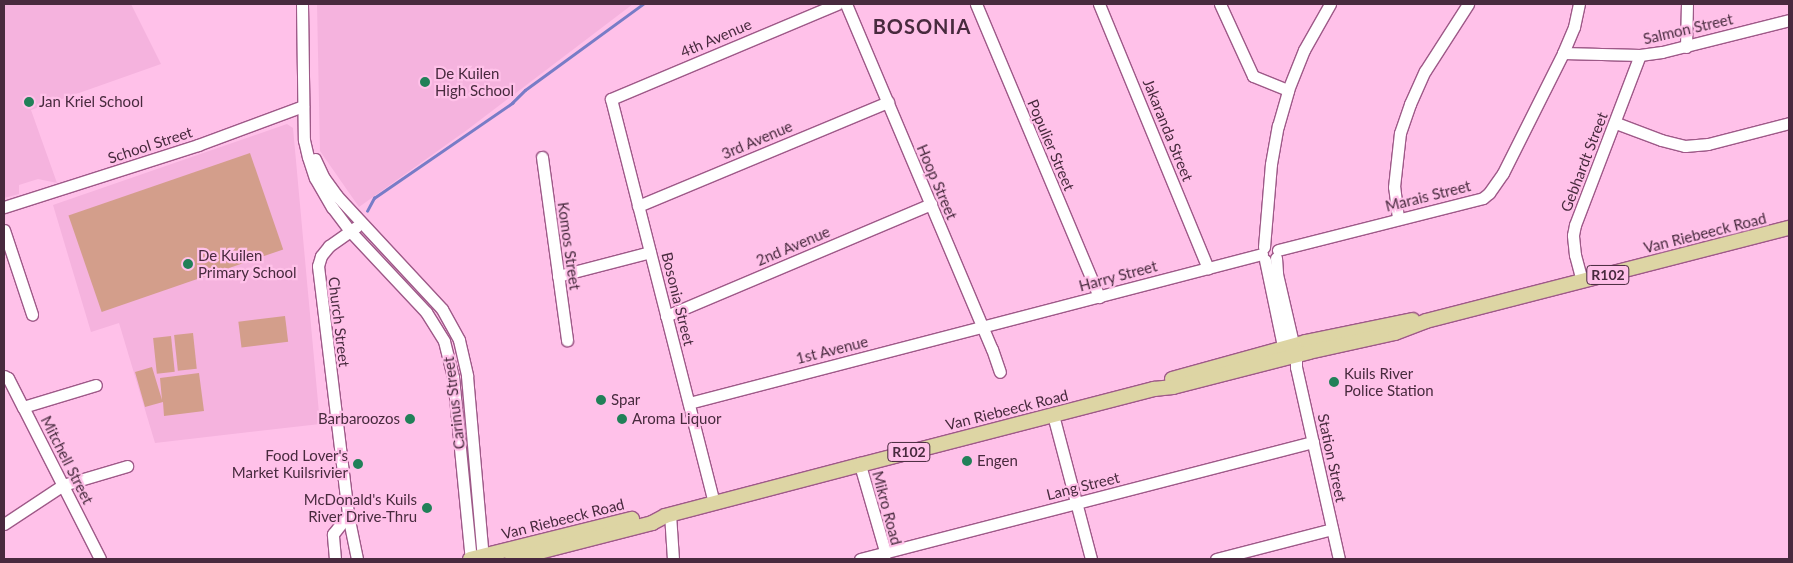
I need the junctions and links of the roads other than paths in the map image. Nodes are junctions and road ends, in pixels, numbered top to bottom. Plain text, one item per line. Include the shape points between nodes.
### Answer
1 (302, 4) edge
2 (837, 4) edge
3 (846, 4) edge
4 (976, 4) edge
5 (1099, 4) edge
6 (1220, 4) edge
7 (1330, 4) edge
8 (1468, 4) edge
9 (1579, 4) edge
10 (1687, 4) edge
11 (1789, 20) edge
12 (1686, 47) junction
13 (1563, 53) junction
14 (1640, 55) junction
15 (1288, 90) junction
16 (888, 102) junction
17 (611, 103) joint
18 (303, 106) junction
19 (1616, 123) junction
20 (1789, 123) edge
21 (306, 128) junction
22 (542, 157) dead end
23 (931, 204) junction
24 (638, 206) junction
25 (4, 207) edge
26 (1398, 218) junction
27 (362, 223) junction
28 (1789, 228) edge
29 (4, 230) edge
30 (350, 231) junction
31 (650, 252) junction
32 (1270, 252) junction
33 (1208, 268) junction
34 (558, 276) junction
35 (1582, 281) junction
36 (1099, 297) junction
37 (32, 314) dead end
38 (666, 316) junction
39 (982, 327) junction
40 (567, 340) dead end
41 (1291, 354) junction
42 (1000, 372) dead end
43 (4, 376) edge
44 (96, 385) dead end
45 (689, 403) junction
46 (23, 407) junction
47 (1053, 415) junction
48 (1313, 442) junction
49 (860, 464) junction
50 (126, 466) dead end
51 (63, 485) junction
52 (714, 503) junction
53 (1077, 504) junction
54 (348, 515) junction
55 (667, 515) junction
56 (4, 524) edge
57 (1332, 529) junction
58 (884, 555) edge
59 (100, 559) edge
60 (335, 559) edge
61 (357, 559) edge
62 (475, 559) edge
63 (512, 559) edge
64 (673, 559) edge
65 (860, 559) edge
66 (1091, 559) edge
67 (1216, 559) edge
68 (1339, 559) edge

1 - 18 street
2 - 17 street, 4th Avenue via 614,96
3 - 16 street, Hoop Street
4 - 36 street, Populier Street
5 - 33 street, Jakaranda Street
6 - 15 street via 1252,76
7 - 15 street, Station Street via 1304,50
8 - 26 street via 1425,71 1400,132 1394,187
9 - 13 street, Marais Street
10 - 12 street
11 - 12 street, Salmon Street
12 - 14 street, Salmon Street
13 - 14 street, Salmon Street
13 - 26 street, Marais Street via 1503,173 1489,193 1483,198
14 - 19 street, Gebhardt Street
15 - 32 street, Station Street via 1271,164 1268,204
16 - 23 street, Hoop Street
16 - 24 street, 3rd Avenue
17 - 24 street, Bosonia Street
18 - 21 street
18 - 25 street, School Street via 198,145
19 - 20 street via 1684,146 1708,144
19 - 35 street, Gebhardt Street via 1575,225 1573,235
21 - 27 street via 324,178
21 - 30 street via 306,147 315,178
22 - 34 street, Komos Street
23 - 38 street, 2nd Avenue
23 - 39 street, Hoop Street
24 - 31 street, Bosonia Street
26 - 32 street, Marais Street
27 - 30 street, Church Street
27 - 62 street, Carinus Street via 442,309 462,349 467,376
28 - 35 main road, Van Riebeeck Road / R102
29 - 37 street
30 - 54 street, Church Street via 324,250 318,266
30 - 62 street, Carinus Street via 431,318 448,350
31 - 34 street
31 - 38 street, Bosonia Street
32 - 33 street, Harry Street
32 - 41 street, Station Street
33 - 36 street, Harry Street
34 - 40 street, Komos Street
35 - 41 main road, Van Riebeeck Road / R102 via 1426,321 1395,333
36 - 39 street, Harry Street
38 - 45 street, Bosonia Street
39 - 42 street, Hoop Street
39 - 45 street, 1st Avenue
41 - 47 main road, Van Riebeeck Road / R102 via 1190,373 1163,382 1154,389
41 - 48 street, Station Street
43 - 46 street, Mitchell Street
44 - 46 street
45 - 52 street, Bosonia Street
46 - 51 street, Mitchell Street
47 - 49 main road, Van Riebeeck Road / R102
47 - 53 street
48 - 53 street, Lang Street
48 - 57 street, Station Street
49 - 52 main road, Van Riebeeck Road / R102
49 - 58 street, Mikro Road
50 - 51 street
51 - 56 street
51 - 59 street, Mitchell Street
52 - 55 main road, Van Riebeeck Road / R102
53 - 58 street, Lang Street
53 - 66 street
54 - 60 street via 333,534
54 - 61 street, Church Street
55 - 62 main road, Van Riebeeck Road / R102 via 602,525
55 - 63 main road, Van Riebeeck Road / R102 via 652,523
55 - 64 street
57 - 67 street
57 - 68 street, Station Street
58 - 65 street, Lang Street

